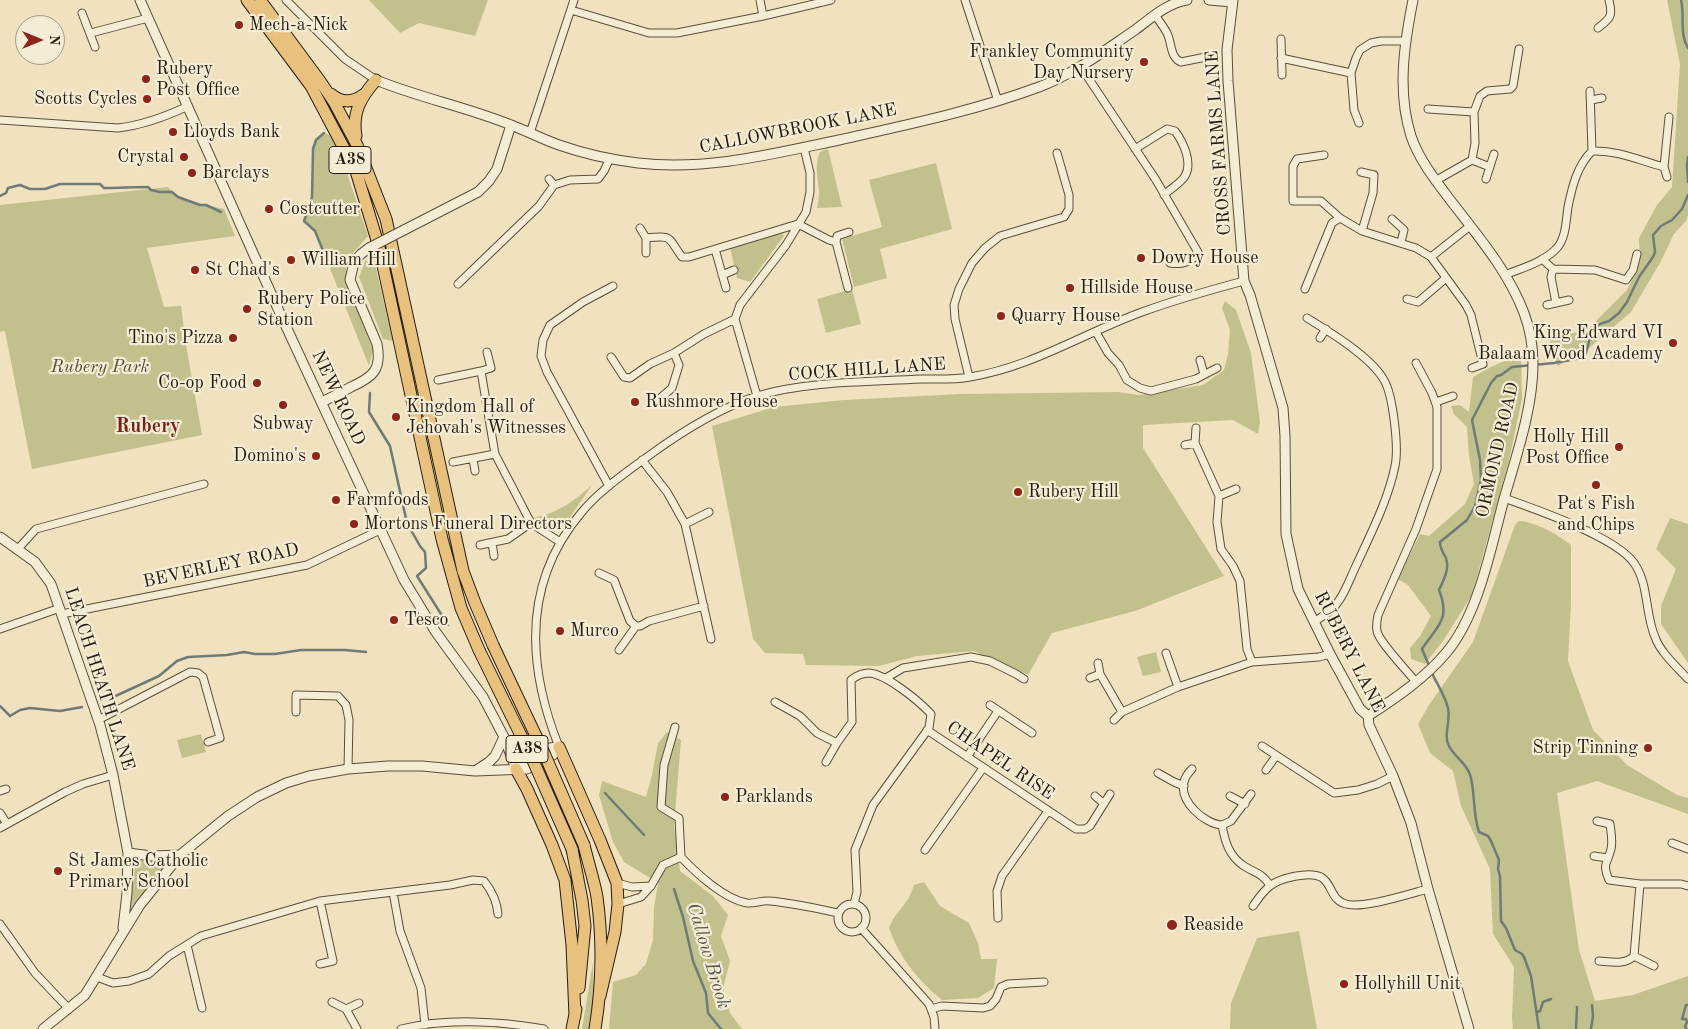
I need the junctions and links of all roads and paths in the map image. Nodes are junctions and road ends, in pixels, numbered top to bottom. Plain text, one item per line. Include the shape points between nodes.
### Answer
1 (140, 0) edge
2 (247, 0) edge
3 (260, 0) edge
4 (286, 0) edge
5 (574, 0) edge
6 (760, 0) edge
7 (830, 0) edge
8 (965, 0) edge
9 (1187, 0) edge
10 (1209, 0) edge
11 (1413, 0) edge
12 (1609, 0) edge
13 (1232, 1) edge
14 (571, 10) junction
15 (82, 13) dead end
16 (1155, 15) junction
17 (763, 16) junction
18 (148, 18) junction
19 (1598, 28) dead end
20 (91, 33) junction
21 (1281, 38) dead end
22 (1406, 41) junction
23 (95, 47) dead end
24 (1519, 49) dead end
25 (1212, 56) dead end
26 (1281, 58) junction
27 (1081, 67) junction
28 (1351, 73) junction
29 (1282, 75) dead end
30 (376, 80) junction
31 (320, 81) junction
32 (1590, 91) dead end
33 (363, 95) junction
34 (1602, 98) dead end
35 (1591, 100) junction
36 (998, 101) junction
37 (188, 106) junction
38 (1428, 109) dead end
39 (1474, 112) junction
40 (1668, 117) dead end
41 (0, 120) edge
42 (1359, 123) dead end
43 (511, 125) junction
44 (530, 133) junction
45 (357, 145) junction
46 (804, 148) junction
47 (1135, 150) junction
48 (1592, 151) junction
49 (1057, 153) dead end
50 (1494, 154) dead end
51 (1324, 155) dead end
52 (610, 158) junction
53 (1472, 160) junction
54 (1490, 167) junction
55 (1664, 167) junction
56 (1361, 172) dead end
57 (1667, 177) dead end
58 (549, 179) dead end
59 (1486, 179) dead end
60 (1435, 180) junction
61 (554, 185) junction
62 (1164, 195) junction
63 (1340, 218) junction
64 (1392, 219) dead end
65 (798, 224) junction
66 (1470, 226) junction
67 (640, 228) dead end
68 (1362, 231) junction
69 (849, 232) dead end
70 (646, 238) junction
71 (836, 242) junction
72 (1401, 242) junction
73 (715, 249) junction
74 (646, 253) dead end
75 (1637, 254) dead end
76 (1431, 257) junction
77 (1542, 259) junction
78 (1170, 263) dead end
79 (1553, 269) junction
80 (734, 270) dead end
81 (722, 275) junction
82 (1505, 275) junction
83 (1446, 278) junction
84 (1244, 281) junction
85 (458, 284) dead end
86 (614, 286) dead end
87 (726, 288) dead end
88 (848, 288) dead end
89 (1305, 289) dead end
90 (1407, 299) dead end
91 (1569, 300) dead end
92 (1556, 303) junction
93 (1547, 305) dead end
94 (1307, 318) dead end
95 (735, 319) junction
96 (1326, 330) junction
97 (1096, 332) junction
98 (1320, 338) dead end
99 (487, 352) dead end
100 (674, 353) junction
101 (611, 357) dead end
102 (1200, 360) dead end
103 (1416, 362) dead end
104 (1217, 368) dead end
105 (1472, 368) dead end
106 (481, 371) junction
107 (1204, 374) junction
108 (969, 377) junction
109 (438, 380) dead end
110 (757, 396) junction
111 (1453, 396) dead end
112 (656, 401) dead end
113 (322, 402) junction
114 (1436, 402) junction
115 (1196, 428) dead end
116 (1195, 443) junction
117 (1185, 445) dead end
118 (495, 454) junction
119 (473, 459) junction
120 (642, 460) junction
121 (453, 462) dead end
122 (475, 471) dead end
123 (204, 484) dead end
124 (609, 486) junction
125 (1236, 489) dead end
126 (1219, 496) junction
127 (1504, 498) junction
128 (709, 512) dead end
129 (531, 523) junction
130 (685, 524) junction
131 (380, 530) junction
132 (0, 537) edge
133 (492, 542) junction
134 (560, 542) junction
135 (480, 545) dead end
136 (17, 550) junction
137 (494, 556) dead end
138 (599, 573) dead end
139 (704, 606) junction
140 (61, 611) junction
141 (1314, 622) junction
142 (636, 626) junction
143 (0, 629) edge
144 (711, 639) dead end
145 (619, 650) dead end
146 (1166, 653) dead end
147 (1330, 654) junction
148 (1252, 662) junction
149 (1098, 663) dead end
150 (1100, 674) junction
151 (886, 678) junction
152 (1090, 678) dead end
153 (1688, 679) edge
154 (1024, 680) dead end
155 (1416, 682) junction
156 (1178, 687) junction
157 (775, 702) dead end
158 (990, 705) dead end
159 (998, 711) junction
160 (296, 712) dead end
161 (1122, 712) junction
162 (1368, 716) junction
163 (98, 720) junction
164 (1114, 720) dead end
165 (675, 728) dead end
166 (927, 730) junction
167 (1032, 733) dead end
168 (504, 737) junction
169 (208, 742) dead end
170 (836, 743) junction
171 (1262, 746) dead end
172 (559, 747) junction
173 (1276, 756) junction
174 (967, 757) junction
175 (826, 762) dead end
176 (983, 768) junction
177 (1192, 768) dead end
178 (348, 769) junction
179 (516, 769) junction
180 (1266, 770) dead end
181 (475, 771) junction
182 (1158, 773) dead end
183 (113, 775) junction
184 (1393, 776) junction
185 (1184, 786) junction
186 (1110, 794) dead end
187 (1251, 794) dead end
188 (1095, 796) dead end
189 (1230, 796) dead end
190 (1104, 804) junction
191 (1245, 804) junction
192 (1048, 811) junction
193 (0, 813) edge
194 (1597, 821) dead end
195 (1222, 825) junction
196 (3, 826) edge
197 (1672, 843) dead end
198 (1688, 849) edge
199 (925, 850) dead end
200 (128, 853) junction
201 (180, 855) junction
202 (1594, 856) dead end
203 (681, 857) junction
204 (1608, 858) junction
205 (617, 883) junction
206 (1640, 884) junction
207 (1270, 885) junction
208 (651, 886) junction
209 (1688, 886) edge
210 (1428, 889) junction
211 (393, 892) junction
212 (320, 902) junction
213 (618, 904) junction
214 (854, 904) junction
215 (1253, 906) dead end
216 (838, 913) junction
217 (498, 914) dead end
218 (998, 918) dead end
219 (0, 924) edge
220 (861, 928) junction
221 (122, 934) junction
222 (187, 945) junction
223 (1634, 956) junction
224 (1599, 961) dead end
225 (320, 964) dead end
226 (1654, 966) dead end
227 (97, 977) junction
228 (1044, 982) dead end
229 (600, 996) junction
230 (332, 1002) dead end
231 (359, 1003) dead end
232 (202, 1008) dead end
233 (69, 1009) junction
234 (346, 1009) junction
235 (931, 1009) junction
236 (575, 1016) junction
237 (425, 1025) junction
238 (477, 1026) edge
239 (43, 1029) edge
240 (357, 1029) edge
241 (402, 1029) edge
242 (544, 1029) edge
243 (572, 1029) edge
244 (595, 1029) edge
245 (935, 1029) edge
246 (1470, 1029) edge

1 - 18 street, NEW ROAD
2 - 236 highway, A38, bridge via 311,86 356,171 379,248 440,530 461,608 572,849 585,926
3 - 31 highway, A38
4 - 30 street, CALLOWBROOK LANE via 346,59
5 - 14 street
6 - 17 street
7 - 17 street
8 - 36 street
9 - 16 street, CALLOWBROOK LANE
10 - 13 street
11 - 22 street, ORMOND ROAD
12 - 19 street via 1609,20
13 - 84 street, CROSS FARMS LANE via 1227,50 1228,81
14 - 17 street via 658,34
14 - 44 street
15 - 20 street
16 - 25 street via 1168,34 1177,61
16 - 27 street, CALLOWBROOK LANE
18 - 20 street
18 - 37 street, NEW ROAD
20 - 23 street
21 - 26 street
22 - 28 street via 1371,43 1360,50
22 - 60 street, ORMOND ROAD via 1403,81 1406,118 1420,157
24 - 39 street via 1513,86 1510,90 1487,91 1480,96
26 - 28 street
26 - 29 street
27 - 36 street, CALLOWBROOK LANE via 1059,79
27 - 47 street
28 - 42 street via 1354,110
30 - 33 highway
30 - 43 street, CALLOWBROOK LANE
31 - 33 highway via 341,101
31 - 45 highway, A38
32 - 35 street
33 - 45 highway via 354,119
34 - 35 street
35 - 48 street
36 - 46 street, CALLOWBROOK LANE
37 - 41 street via 154,121 118,128
37 - 113 street, NEW ROAD
38 - 39 street
39 - 53 street
40 - 55 street
43 - 44 street, CALLOWBROOK LANE
43 - 113 street, bridge via 497,169 478,192 369,248 354,262 350,280 377,344 378,366 367,380
44 - 52 street, CALLOWBROOK LANE via 561,146
45 - 229 highway, A38, bridge via 386,219 463,571 584,845 597,896
46 - 52 street, CALLOWBROOK LANE via 707,165 638,163
46 - 65 street via 810,173 810,192 806,212
47 - 62 street
47 - 62 street via 1167,129 1175,131 1183,143 1188,161 1185,175
48 - 55 street via 1626,154
48 - 77 street via 1579,168 1566,228 1557,247
49 - 108 street via 1069,195 1069,209 1064,217 1000,236 972,262 958,289 955,319
50 - 54 street
51 - 63 street via 1297,159 1293,166 1293,201 1321,201
52 - 61 street via 598,179 570,180
53 - 54 street
53 - 60 street
54 - 59 street
55 - 57 street
56 - 68 street via 1374,175 1373,193
58 - 61 street
60 - 66 street, ORMOND ROAD
61 - 85 street via 539,206
62 - 78 street via 1199,254 1190,262
63 - 68 street
63 - 89 street via 1332,223
64 - 72 street via 1404,230
65 - 71 street
65 - 73 street
65 - 95 street via 740,305
66 - 76 street
66 - 82 street, ORMOND ROAD
67 - 70 street
68 - 72 street
69 - 71 street via 837,236
70 - 73 street via 664,236 672,240 682,257
70 - 74 street
71 - 88 street
72 - 76 street
73 - 81 street
75 - 79 street via 1633,270 1626,280 1595,270
76 - 83 street
77 - 79 street
77 - 82 street
79 - 92 street
80 - 81 street
81 - 87 street
82 - 127 street, ORMOND ROAD via 1528,326 1533,364 1524,424
83 - 90 street via 1418,302
83 - 105 street via 1471,316 1483,364
84 - 97 street, COCK HILL LANE via 1141,312
84 - 141 street, RUBERY LANE via 1283,408 1286,534 1298,589
86 - 124 street via 550,325 540,356
91 - 92 street
92 - 93 street
94 - 96 street
95 - 100 street
95 - 110 street
96 - 98 street
96 - 141 street via 1374,366 1386,384 1392,402 1396,464 1387,496 1344,592 1333,608
97 - 107 street via 1127,380 1140,388 1150,391
97 - 108 street, COCK HILL LANE via 1037,359
99 - 106 street via 491,368
100 - 101 street via 630,378 624,377
100 - 112 street via 679,365 672,388
102 - 107 street
103 - 114 street
104 - 107 street
106 - 109 street
106 - 118 street
108 - 110 street, COCK HILL LANE via 808,386
110 - 120 street, COCK HILL LANE via 681,432
111 - 114 street
113 - 131 street, NEW ROAD
114 - 155 street via 1437,469 1416,529 1378,614 1376,630
115 - 116 street
116 - 117 street
116 - 126 street
118 - 119 street
118 - 129 street
119 - 121 street
119 - 122 street
120 - 124 street, COCK HILL LANE
120 - 130 street
123 - 136 street via 36,529
124 - 134 street, COCK HILL LANE via 581,513
125 - 126 street
126 - 148 street via 1221,549 1240,582 1247,649
127 - 153 street via 1568,522 1621,551 1633,562 1643,584 1655,638
127 - 155 street, ORMOND ROAD via 1476,596 1464,626 1446,653
128 - 130 street
129 - 133 street via 508,539
129 - 134 street
130 - 139 street
131 - 140 street, BEVERLEY ROAD via 306,564
131 - 168 street, NEW ROAD via 404,580 435,631 483,697
132 - 136 street, LEACH HEATH LANE
133 - 135 street
133 - 137 street
134 - 172 street, COCK HILL LANE via 550,562 535,624 536,663 547,715
136 - 140 street, LEACH HEATH LANE via 43,571
138 - 142 street via 614,580 630,621
139 - 142 street
139 - 144 street
140 - 143 street, BEVERLEY ROAD
140 - 163 street, LEACH HEATH LANE
141 - 147 street, RUBERY LANE
142 - 145 street
146 - 156 street
147 - 148 street
147 - 162 street, RUBERY LANE via 1360,709
148 - 156 street
149 - 150 street
150 - 152 street
150 - 161 street
151 - 154 street via 903,668 971,657 990,661
151 - 166 street via 931,714
151 - 170 street via 869,673 851,680 852,722
155 - 162 street, ORMOND ROAD
156 - 161 street
157 - 170 street
158 - 159 street
159 - 167 street
159 - 174 street
160 - 178 street via 296,696 338,696 346,705 349,720
161 - 164 street
162 - 184 street, RUBERY LANE via 1369,725
163 - 169 street via 190,672 198,672 204,677 220,738
163 - 183 street, LEACH HEATH LANE
165 - 203 street via 664,765 661,807 679,818
166 - 174 street, CHAPEL RISE
166 - 214 street, CHAPEL RISE via 872,805 855,850
168 - 179 street, NEW ROAD
168 - 181 street via 495,756
170 - 175 street
171 - 173 street
172 - 179 street via 550,747 522,760
172 - 205 highway
173 - 180 street
173 - 184 street via 1334,793 1358,790
174 - 176 street, CHAPEL RISE
176 - 192 street, CHAPEL RISE
176 - 199 street
177 - 185 street
178 - 181 street via 422,766
178 - 201 street via 286,783 256,797
179 - 181 street
179 - 236 highway via 528,788 565,880
182 - 185 street
183 - 196 street via 65,792
183 - 200 street, LEACH HEATH LANE
184 - 210 street, RUBERY LANE via 1411,823
185 - 195 street via 1186,798 1201,816
186 - 190 street, CHAPEL RISE
187 - 191 street
188 - 190 street
189 - 191 street
190 - 192 street, CHAPEL RISE via 1085,829 1076,829
191 - 195 street via 1231,821
192 - 218 street via 1002,876 997,891
193 - 196 street
194 - 204 street via 1610,824
195 - 207 street via 1225,844 1232,856 1263,876
197 - 198 street
200 - 201 street
200 - 221 street, LEACH HEATH LANE
201 - 221 street via 140,905
202 - 204 street
203 - 208 street via 663,865
203 - 216 street via 696,873 729,896 747,903 791,903
204 - 206 street via 1605,871 1609,880
205 - 208 street via 632,887
205 - 213 highway
206 - 209 street
206 - 223 street
207 - 210 street via 1292,876 1321,877 1336,900 1346,905
207 - 215 street
208 - 213 street via 641,897
210 - 246 street, RUBERY LANE
211 - 212 street
211 - 217 street via 484,881 497,902
211 - 237 street via 400,931 420,988
212 - 222 street via 201,936
212 - 225 street via 333,961
213 - 229 highway
214 - 216 street via 847,905
214 - 220 street via 865,913
216 - 220 street via 838,921 844,931
219 - 233 street via 35,973
220 - 235 street via 919,991
221 - 227 street
222 - 227 street via 149,974 113,983
222 - 232 street
223 - 224 street via 1622,963
223 - 226 street
227 - 233 street via 85,995
228 - 235 street via 1008,984 1001,987 990,1006 983,1008 942,1006
229 - 244 highway, A38
230 - 234 street
231 - 234 street
233 - 239 street
234 - 240 street
235 - 245 street
236 - 243 highway, A38
237 - 238 street
237 - 241 street
238 - 242 street via 507,1024

